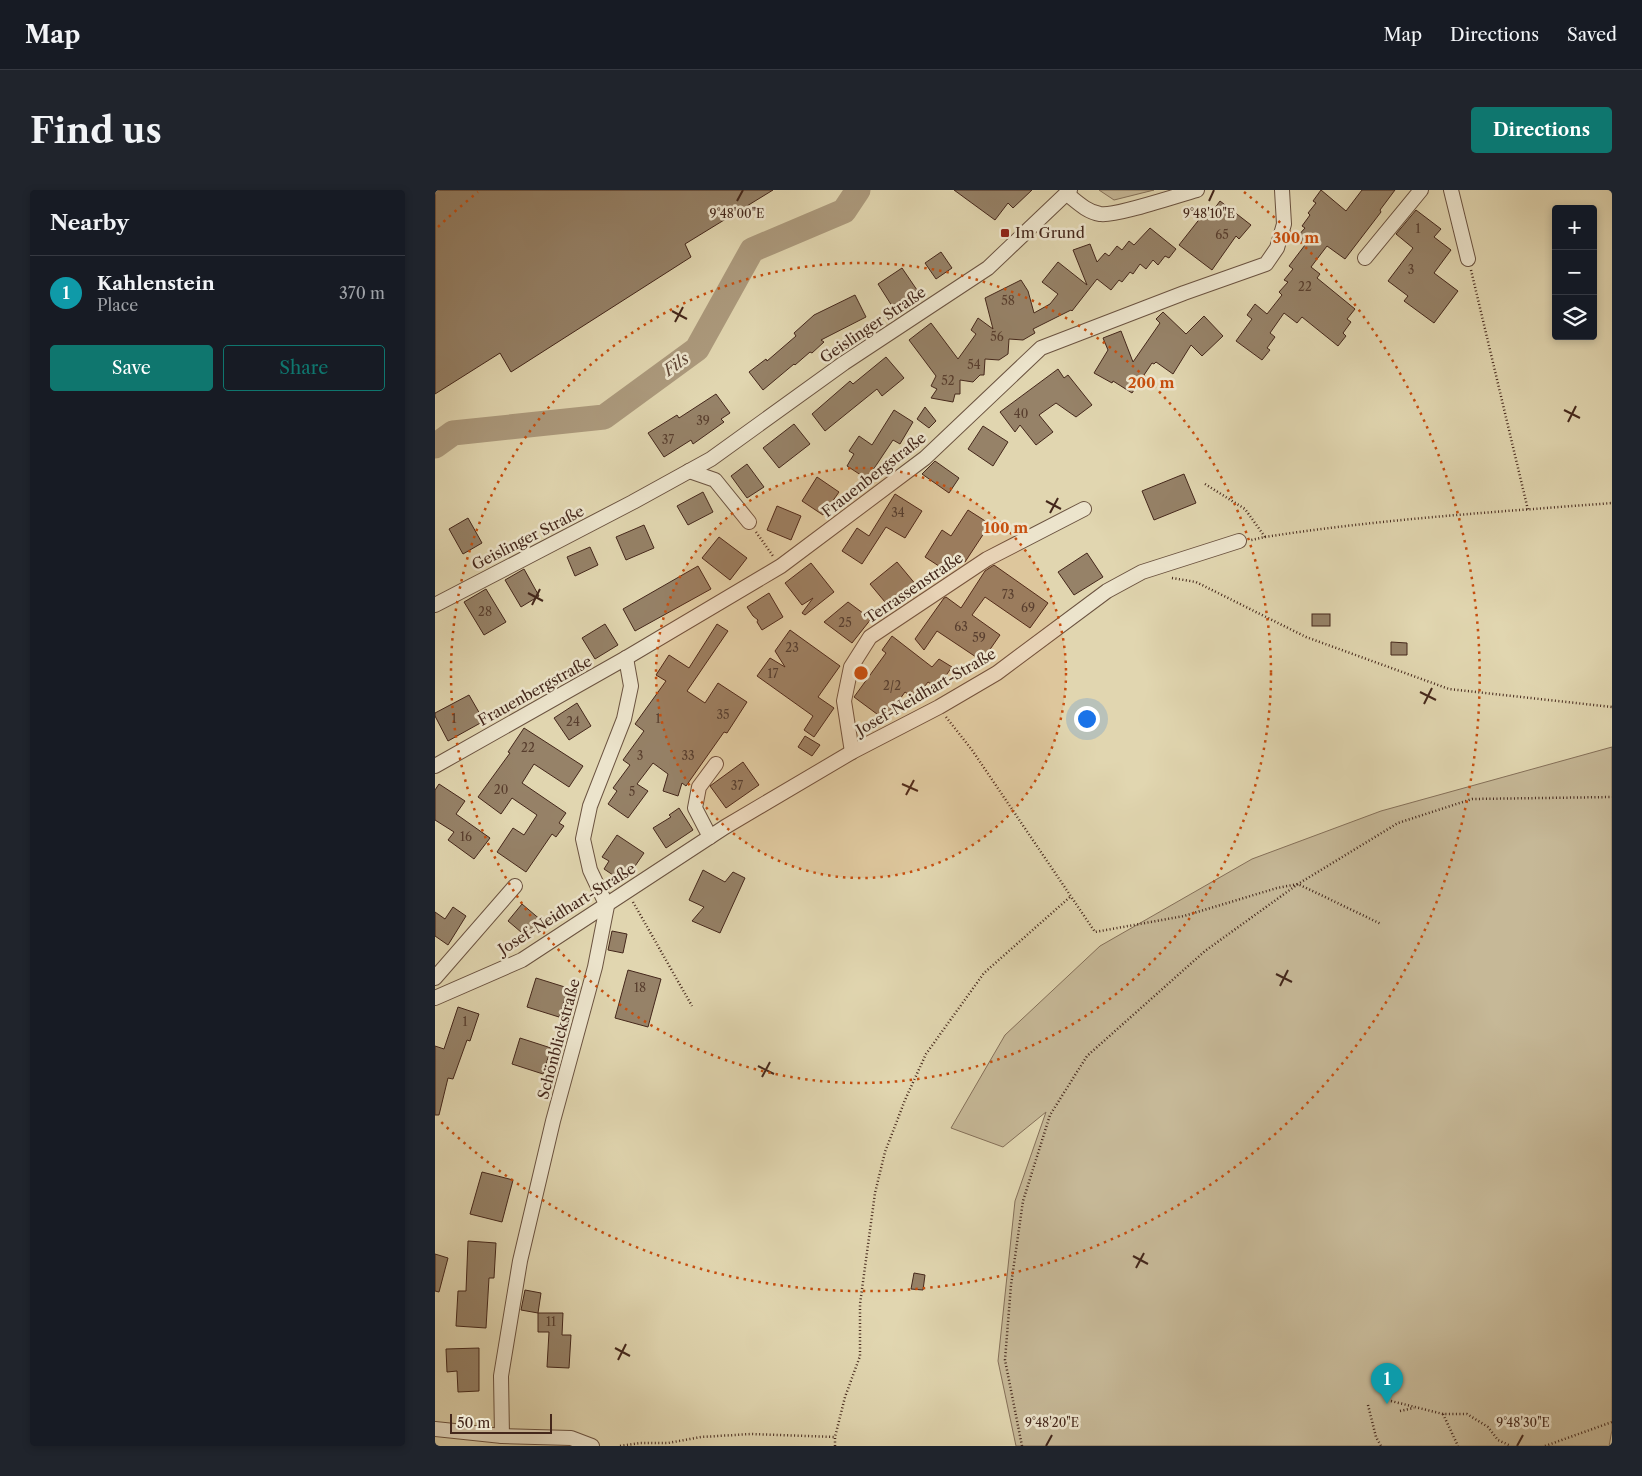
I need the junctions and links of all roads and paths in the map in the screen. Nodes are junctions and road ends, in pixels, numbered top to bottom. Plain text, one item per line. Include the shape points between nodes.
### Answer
1 (1197, 190) edge
2 (1282, 190) edge
3 (1421, 190) edge
4 (1451, 190) edge
5 (1069, 192) edge
6 (1365, 258) dead end
7 (1468, 259) joint
8 (689, 471) junction
9 (1205, 484) dead end
10 (1612, 503) edge
11 (1084, 509) dead end
12 (1528, 510) junction
13 (752, 526) joint
14 (1265, 537) junction
15 (1239, 542) joint
16 (775, 558) dead end
17 (1169, 577) dead end
18 (435, 605) edge
19 (626, 658) junction
20 (1612, 707) edge
21 (939, 708) junction
22 (852, 752) junction
23 (437, 762) edge
24 (716, 764) dead end
25 (1612, 796) edge
26 (710, 837) junction
27 (1298, 884) junction
28 (515, 886) dead end
29 (627, 892) junction
30 (1070, 897) junction
31 (607, 906) junction
32 (1381, 924) dead end
33 (435, 978) edge
34 (435, 998) edge
35 (692, 1006) dead end
36 (1391, 1401) dead end
37 (1368, 1405) dead end
38 (1416, 1408) junction
39 (1400, 1411) dead end
40 (1443, 1414) junction
41 (1612, 1422) edge
42 (435, 1429) edge
43 (501, 1436) junction
44 (835, 1437) junction
45 (592, 1446) edge
46 (620, 1446) edge
47 (835, 1446) edge
48 (1022, 1446) edge
49 (1381, 1446) edge
50 (1458, 1446) edge
51 (1511, 1446) edge
52 (1545, 1446) edge

1 - 5 street, Geislinger Straße via 1101,215 1090,211
2 - 19 street, Frauenbergstraße via 1284,224 1277,248 1266,264 1041,348 917,464 781,566
3 - 6 street
4 - 7 street
5 - 8 street, Geislinger Straße via 988,268
7 - 12 path
8 - 13 street via 715,480
8 - 18 street, Geislinger Straße
9 - 14 path via 1245,509
10 - 12 path
11 - 22 street, Terrassenstraße via 987,559 870,637 851,667 844,701
12 - 14 path via 1403,519
13 - 16 path
14 - 15 path
15 - 21 street, Josef-Neidhart-Straße via 1142,572 1107,591 997,673
17 - 20 path via 1196,582 1306,637 1449,689
19 - 23 street, Frauenbergstraße
19 - 31 street via 631,686 624,719 590,806 583,839 590,870
21 - 22 street, Josef-Neidhart-Straße
21 - 30 path via 972,750
22 - 26 street, Josef-Neidhart-Straße
24 - 26 street via 699,787 695,808
25 - 27 path via 1472,799 1398,823
26 - 29 street, Josef-Neidhart-Straße
27 - 30 path via 1183,916 1095,932
27 - 32 path
27 - 48 path via 1205,951 1087,1056 1050,1115 1023,1201 1011,1285 1005,1360
28 - 33 street
29 - 31 street, Josef-Neidhart-Straße
29 - 35 path
30 - 44 path via 984,973 926,1054 905,1100 885,1152 875,1193 860,1304 860,1356
31 - 34 street, Josef-Neidhart-Straße via 522,960
31 - 43 street, Schönblickstraße via 595,967 553,1121 520,1261 501,1376
36 - 38 path
37 - 49 path
38 - 39 path
38 - 40 path
40 - 50 path
40 - 51 path via 1467,1414 1488,1427 1498,1440
41 - 52 path
42 - 43 street
43 - 45 street via 571,1438
44 - 46 path via 751,1434
44 - 47 path

